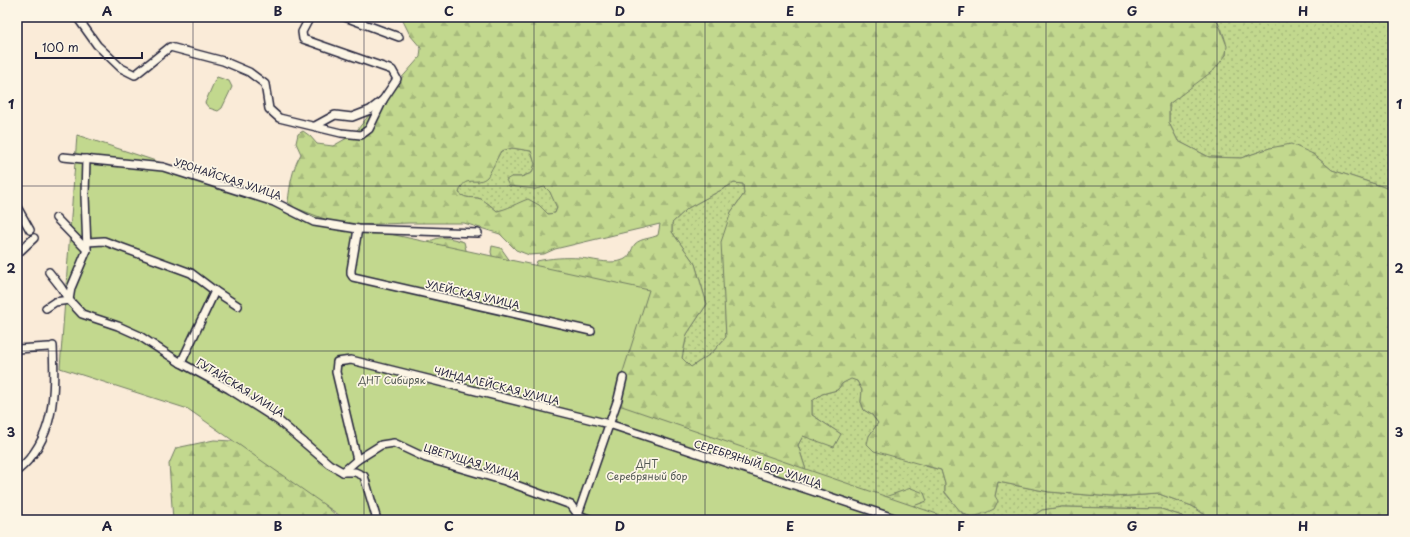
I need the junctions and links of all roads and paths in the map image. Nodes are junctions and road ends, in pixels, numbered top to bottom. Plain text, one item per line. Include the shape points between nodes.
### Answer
1 (77, 17) edge
2 (310, 17) edge
3 (345, 17) edge
4 (399, 37) dead end
5 (383, 100) junction
6 (315, 126) junction
7 (63, 157) dead end
8 (86, 159) junction
9 (17, 207) edge
10 (56, 218) dead end
11 (358, 229) junction
12 (30, 230) dead end
13 (478, 232) dead end
14 (34, 238) dead end
15 (86, 242) junction
16 (87, 250) junction
17 (17, 254) edge
18 (49, 272) dead end
19 (215, 291) junction
20 (69, 300) junction
21 (238, 306) dead end
22 (46, 308) dead end
23 (591, 331) dead end
24 (17, 349) edge
25 (181, 363) junction
26 (623, 378) dead end
27 (609, 424) junction
28 (357, 460) junction
29 (17, 471) edge
30 (343, 472) junction
31 (577, 517) edge
32 (377, 520) edge
33 (592, 520) edge
34 (900, 520) edge

1 - 6 street via 97,45 121,68 135,75 170,47 223,61 249,72 265,84 269,109 279,118
2 - 5 street via 302,32 303,39 392,70 397,79
3 - 4 street
5 - 6 street via 370,110 352,117 335,115
5 - 6 street via 369,129 361,135
7 - 8 street, УРОНАЙСКАЯ УЛИЦА
8 - 11 street, УРОНАЙСКАЯ УЛИЦА via 163,167 274,202 314,222
8 - 15 street
9 - 12 street
10 - 16 street
11 - 13 street, УРОНАЙСКАЯ УЛИЦА
11 - 23 street, УЛЕЙСКАЯ УЛИЦА via 351,274 353,277
14 - 17 street
15 - 16 street
15 - 19 street via 104,241 192,273
16 - 20 street via 71,288
18 - 20 street
19 - 21 street
19 - 25 street
20 - 22 street via 54,302
20 - 25 street, ГУТАЙСКАЯ УЛИЦА via 82,314 138,335
24 - 29 street via 51,346 55,383 51,415 42,442
25 - 30 street, ГУТАЙСКАЯ УЛИЦА via 229,389 279,421 329,464
26 - 27 street
27 - 28 street, ЧИНДАЛЕЙСКАЯ УЛИЦА via 351,360 337,362 336,372
27 - 31 street
27 - 34 street, СЕРЕБРЯНЫЙ БОР УЛИЦА
28 - 30 street, ЦВЕТУЩАЯ УЛИЦА
28 - 31 street, ЦВЕТУЩАЯ УЛИЦА via 381,445 394,443 426,458 505,481 572,505
30 - 32 street, ГУТАЙСКАЯ УЛИЦА via 355,472 364,476
31 - 33 street

